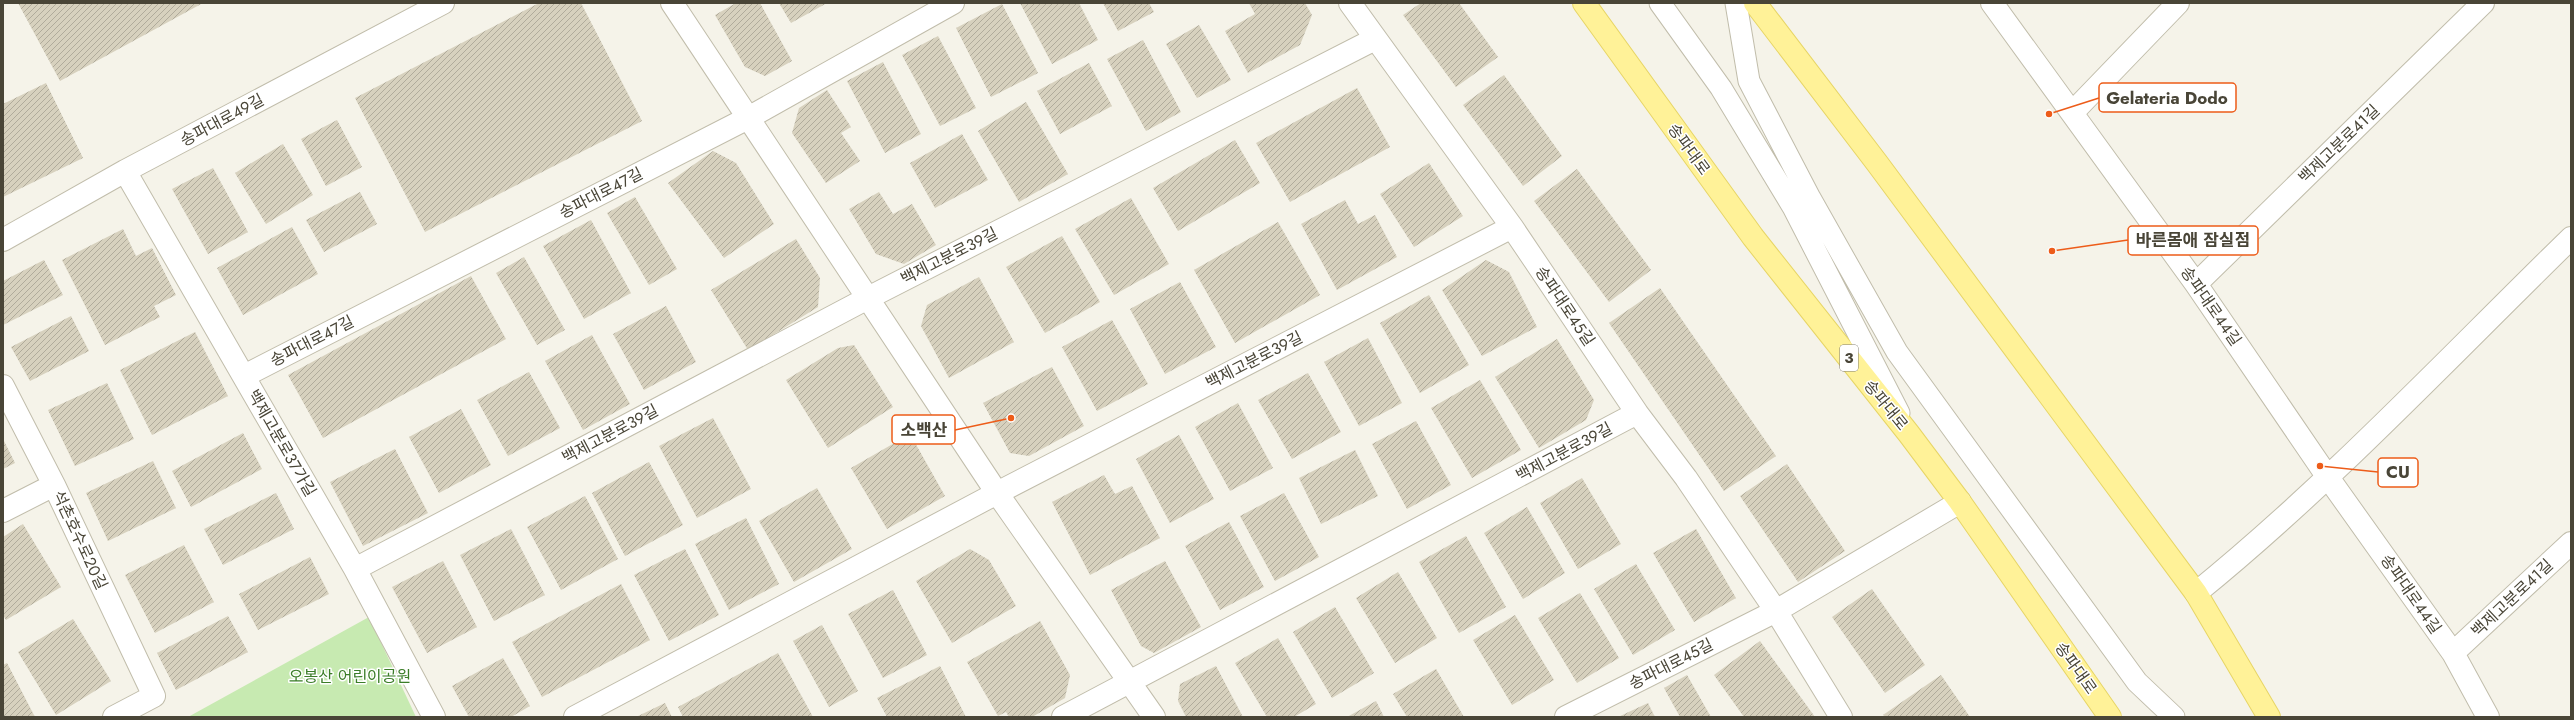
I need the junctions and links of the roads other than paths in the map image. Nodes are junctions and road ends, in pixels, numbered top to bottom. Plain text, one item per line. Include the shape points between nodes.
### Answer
1 (443, 3) edge
2 (672, 3) edge
3 (953, 3) edge
4 (1350, 3) edge
5 (1584, 3) edge
6 (1660, 3) edge
7 (1736, 3) edge
8 (1755, 3) edge
9 (1992, 3) edge
10 (2178, 3) edge
11 (2483, 3) edge
12 (1375, 39) junction
13 (2072, 113) junction
14 (748, 118) junction
15 (126, 171) junction
16 (1512, 227) junction
17 (2571, 238) edge
18 (3, 240) edge
19 (2196, 284) junction
20 (866, 298) junction
21 (244, 376) junction
22 (3, 386) edge
23 (1638, 413) junction
24 (1909, 434) junction
25 (2327, 476) junction
26 (54, 485) junction
27 (996, 493) junction
28 (1960, 502) junction
29 (3, 511) edge
30 (2571, 543) edge
31 (354, 569) junction
32 (2196, 593) junction
33 (1776, 611) junction
34 (2453, 653) junction
35 (1129, 682) junction
36 (114, 717) edge
37 (434, 717) edge
38 (575, 717) edge
39 (1063, 717) edge
40 (1154, 717) edge
41 (1566, 717) edge
42 (1841, 717) edge
43 (2110, 717) edge
44 (2174, 717) edge
45 (2269, 717) edge
46 (2488, 717) edge

1 - 15 street, 송파대로49길
2 - 14 street
3 - 14 street, 송파대로47길
4 - 12 street, 송파대로45길
5 - 24 main road, 송파대로 / 3 via 1753,237
6 - 24 lane via 1721,88 1794,208
7 - 44 lane via 1749,82 1810,198 1897,352 2137,682
8 - 32 main road
9 - 13 street, 송파대로44길
10 - 13 street
11 - 19 street, 백제고분로41길
12 - 16 street, 송파대로45길
12 - 20 street, 백제고분로39길
13 - 19 street, 송파대로44길
14 - 20 street
14 - 21 street, 송파대로47길
15 - 18 street, 송파대로49길
15 - 21 street, 백제고분로37가길
16 - 23 street, 송파대로45길
16 - 27 street, 백제고분로39길
17 - 25 street
19 - 25 street, 송파대로44길
20 - 27 street
20 - 31 street, 백제고분로39길
21 - 31 street, 백제고분로37가길
22 - 26 street, 석촌호수로20길
23 - 33 street, 송파대로45길 via 1686,478
23 - 35 street, 백제고분로39길
24 - 28 main road, 송파대로 / 3
25 - 32 street via 2234,562
25 - 34 street, 송파대로44길
26 - 29 street
26 - 36 street, 석촌호수로20길 via 154,696
27 - 35 street
27 - 38 street, 백제고분로39길
28 - 33 street, 송파대로45길
28 - 43 main road, 송파대로 / 3
30 - 34 street, 백제고분로41길
31 - 37 street, 백제고분로37가길
32 - 45 main road
33 - 41 street, 송파대로45길
33 - 42 street, 송파대로45길
34 - 46 street, 송파대로44길
35 - 39 street, 백제고분로39길
35 - 40 street

